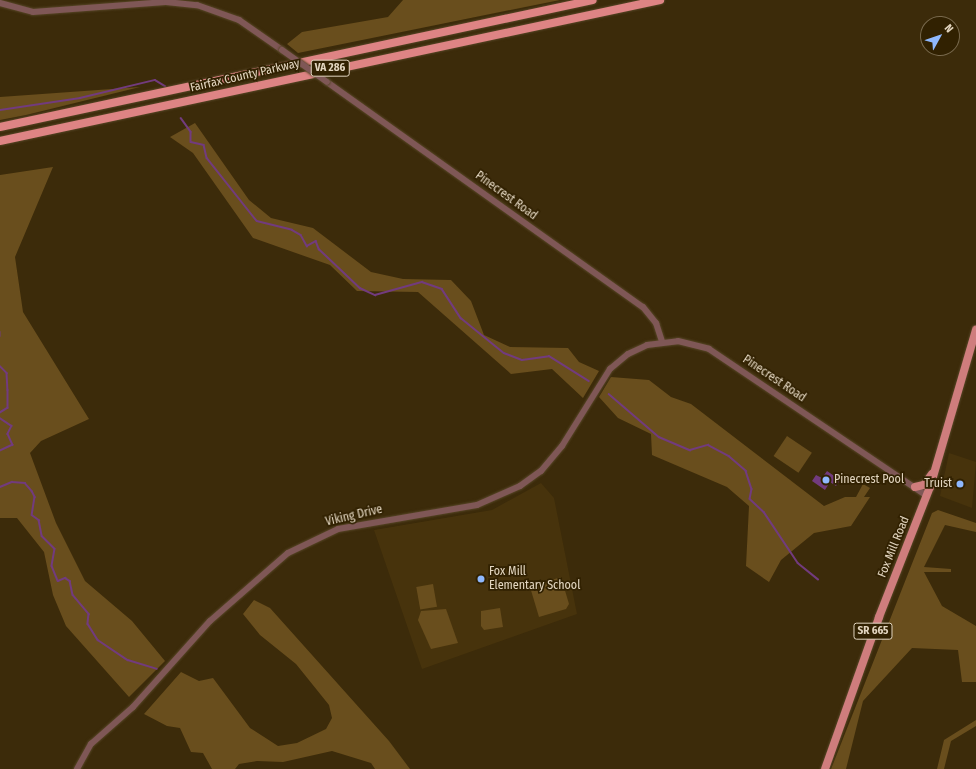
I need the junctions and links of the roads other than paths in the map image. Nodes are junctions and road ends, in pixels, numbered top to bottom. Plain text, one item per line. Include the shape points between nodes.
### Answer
1 (593, 0) edge
2 (660, 0) edge
3 (0, 4) edge
4 (0, 127) edge
5 (0, 141) edge
6 (976, 330) edge
7 (662, 342) junction
8 (937, 467) junction
9 (914, 487) junction
10 (928, 496) junction
11 (77, 769) edge
12 (825, 769) edge

1 - 4 highway, Fairfax County Parkway / VA 286 via 322,56 74,114
2 - 5 highway, Fairfax County Parkway / VA 286
3 - 7 street, Pinecrest Road, bridge via 33,12 166,2 197,5 239,20 643,307 656,323
6 - 8 main road, Fox Mill Road / SR 665
7 - 9 street, Pinecrest Road via 693,344 714,352
7 - 11 street, Viking Drive via 632,351 610,369 554,457 511,492 477,505 338,529 288,553 210,621 133,707 91,744
8 - 9 main road via 924,485
8 - 10 main road, Fox Mill Road / SR 665
9 - 10 street, Pinecrest Road
10 - 12 main road, Fox Mill Road / SR 665 via 879,617

